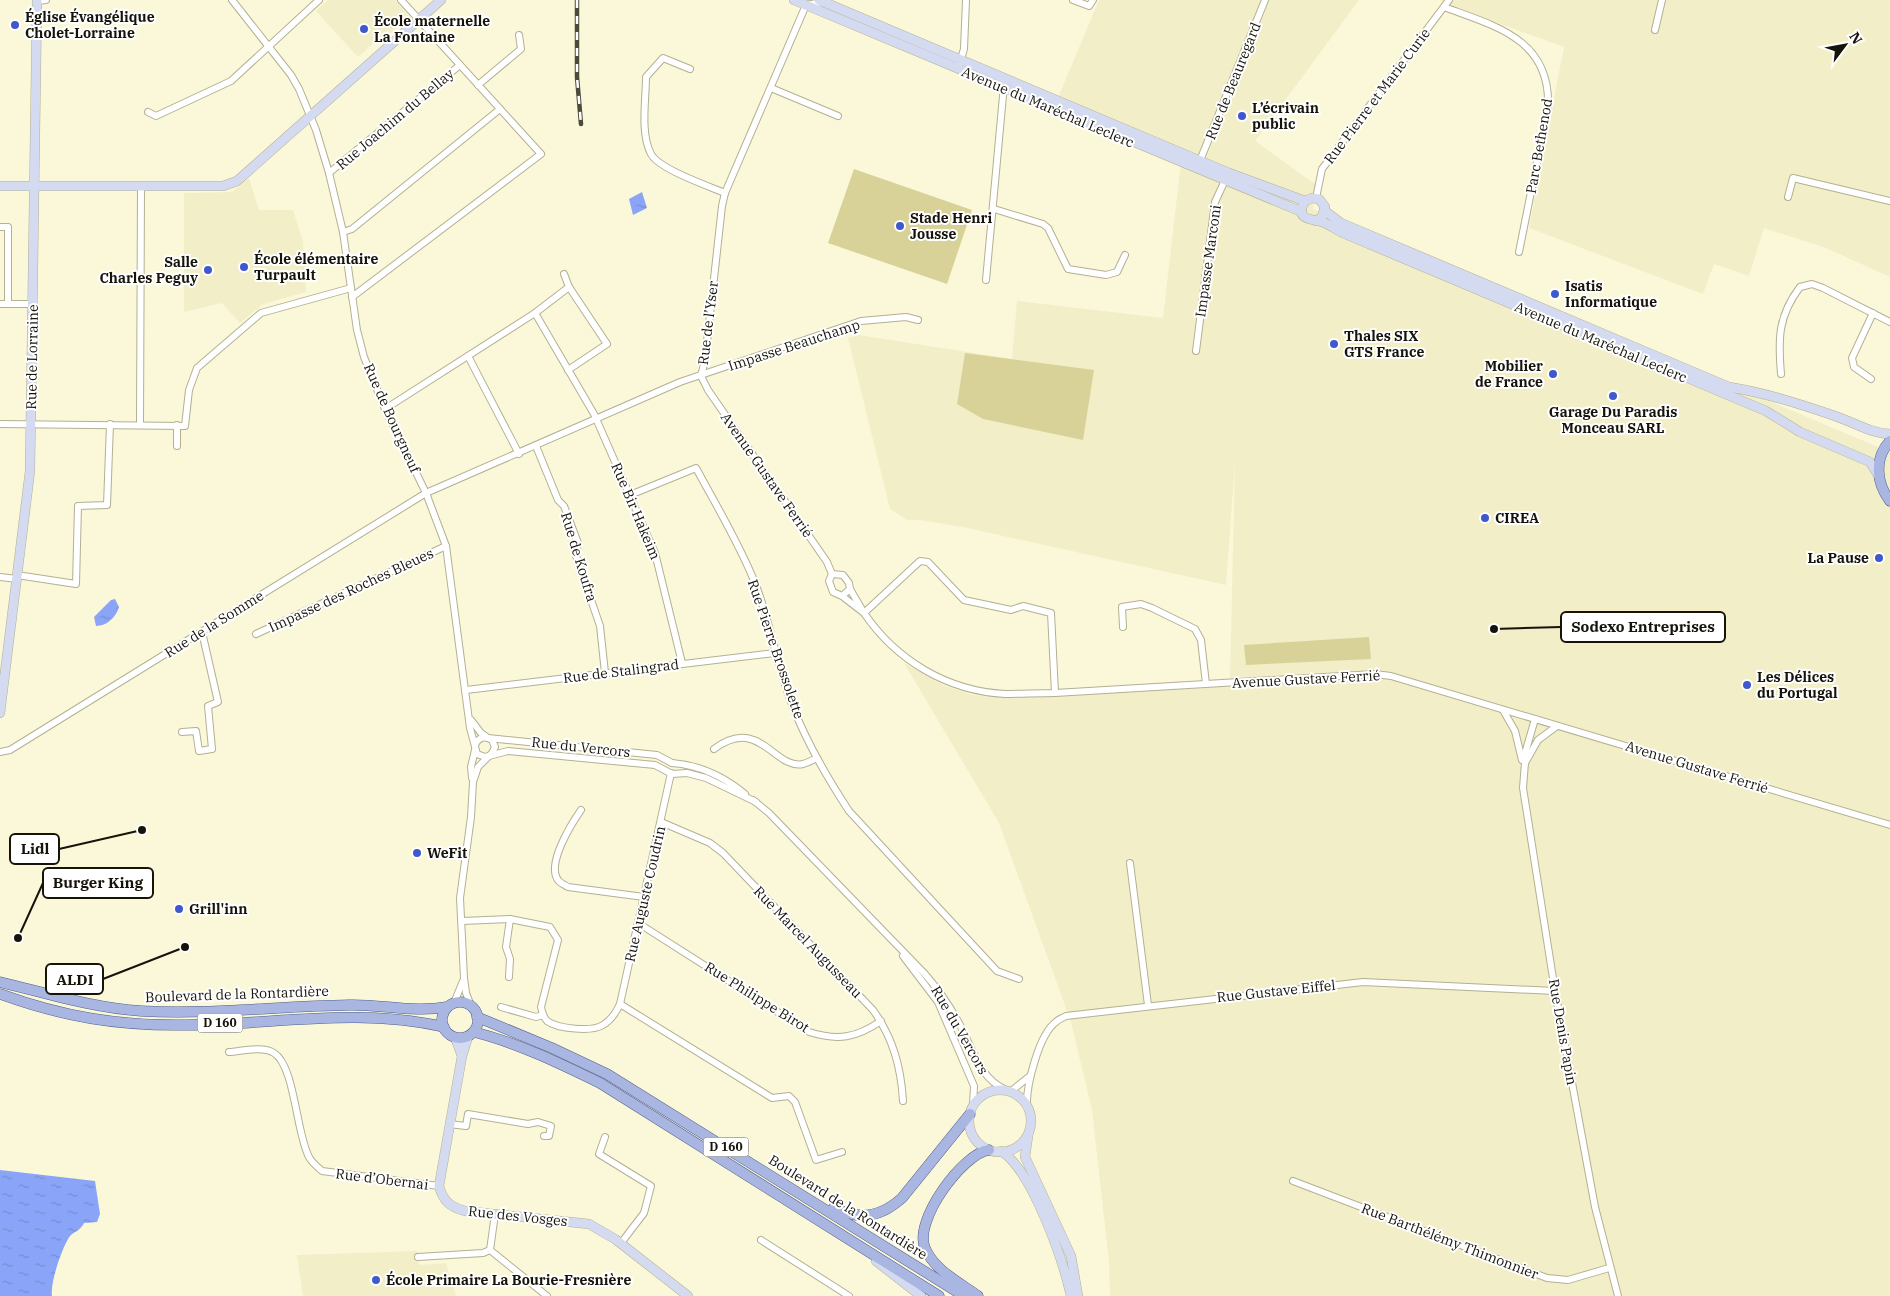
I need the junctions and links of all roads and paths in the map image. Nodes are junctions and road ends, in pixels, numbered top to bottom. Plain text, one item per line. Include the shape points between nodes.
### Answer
1 (40, 0) edge
2 (232, 0) edge
3 (319, 0) edge
4 (401, 0) edge
5 (441, 0) edge
6 (794, 0) edge
7 (966, 0) edge
8 (1073, 0) edge
9 (1093, 0) edge
10 (1265, 0) edge
11 (1449, 0) edge
12 (1662, 0) edge
13 (821, 1) edge
14 (806, 5) junction
15 (1444, 7) junction
16 (419, 19) junction
17 (1654, 30) dead end
18 (519, 35) dead end
19 (268, 47) junction
20 (963, 61) junction
21 (460, 65) junction
22 (952, 66) junction
23 (690, 69) dead end
24 (1004, 83) junction
25 (478, 85) junction
26 (771, 88) junction
27 (500, 109) junction
28 (148, 112) dead end
29 (838, 116) dead end
30 (310, 117) junction
31 (1198, 165) junction
32 (330, 173) junction
33 (1227, 177) junction
34 (0, 186) edge
35 (33, 186) junction
36 (141, 186) junction
37 (726, 193) junction
38 (1788, 197) dead end
39 (1316, 198) junction
40 (1305, 201) junction
41 (1890, 201) edge
42 (994, 209) junction
43 (1325, 211) junction
44 (1302, 212) junction
45 (1316, 221) junction
46 (0, 227) edge
47 (343, 232) junction
48 (1519, 252) dead end
49 (1125, 255) dead end
50 (564, 274) dead end
51 (986, 280) dead end
52 (569, 287) junction
53 (351, 288) junction
54 (352, 297) junction
55 (0, 304) edge
56 (8, 304) junction
57 (33, 304) junction
58 (535, 313) junction
59 (1873, 313) junction
60 (918, 320) dead end
61 (1890, 320) edge
62 (1196, 351) dead end
63 (468, 356) junction
64 (568, 370) junction
65 (1781, 374) dead end
66 (701, 376) junction
67 (1871, 379) dead end
68 (385, 409) junction
69 (596, 419) junction
70 (0, 424) edge
71 (31, 424) junction
72 (110, 424) junction
73 (140, 424) junction
74 (176, 425) junction
75 (1890, 434) edge
76 (1890, 441) edge
77 (177, 446) dead end
78 (536, 446) junction
79 (519, 454) junction
80 (1878, 475) junction
81 (426, 493) junction
82 (630, 495) junction
83 (1890, 501) edge
84 (446, 546) junction
85 (832, 574) junction
86 (0, 577) edge
87 (17, 577) junction
88 (850, 589) junction
89 (842, 596) junction
90 (864, 613) junction
91 (1123, 627) dead end
92 (202, 632) junction
93 (256, 634) dead end
94 (775, 653) junction
95 (682, 663) junction
96 (605, 673) junction
97 (1206, 684) junction
98 (466, 690) junction
99 (1055, 693) junction
100 (1503, 710) junction
101 (0, 713) edge
102 (470, 719) junction
103 (1535, 719) junction
104 (1557, 726) junction
105 (182, 732) dead end
106 (488, 738) junction
107 (475, 748) junction
108 (714, 749) dead end
109 (0, 752) edge
110 (490, 756) junction
111 (817, 758) junction
112 (674, 763) junction
113 (1523, 766) junction
114 (673, 773) junction
115 (473, 782) junction
116 (756, 802) junction
117 (581, 810) dead end
118 (1890, 819) edge
119 (1875, 820) junction
120 (661, 822) junction
121 (1890, 825) edge
122 (1130, 863) dead end
123 (644, 897) junction
124 (510, 919) junction
125 (462, 921) junction
126 (875, 922) junction
127 (638, 923) junction
128 (509, 977) dead end
129 (464, 978) junction
130 (1019, 980) dead end
131 (0, 982) edge
132 (1555, 991) junction
133 (0, 994) edge
134 (620, 1004) junction
135 (450, 1005) junction
136 (1148, 1005) junction
137 (471, 1006) junction
138 (501, 1007) dead end
139 (542, 1015) junction
140 (477, 1017) junction
141 (881, 1021) junction
142 (444, 1027) junction
143 (471, 1034) junction
144 (455, 1037) junction
145 (229, 1052) dead end
146 (462, 1056) junction
147 (1032, 1073) junction
148 (1008, 1091) junction
149 (903, 1101) dead end
150 (1027, 1106) junction
151 (971, 1110) junction
152 (449, 1124) junction
153 (1028, 1133) junction
154 (544, 1136) dead end
155 (605, 1137) dead end
156 (989, 1150) junction
157 (842, 1152) dead end
158 (1001, 1152) junction
159 (773, 1176) junction
160 (1293, 1181) dead end
161 (439, 1186) junction
162 (495, 1214) junction
163 (761, 1240) dead end
164 (621, 1244) junction
165 (857, 1244) junction
166 (490, 1250) junction
167 (418, 1257) dead end
168 (1610, 1268) junction
169 (547, 1296) edge
170 (688, 1296) edge
171 (849, 1296) edge
172 (921, 1296) edge
173 (939, 1296) edge
174 (964, 1296) edge
175 (978, 1296) edge
176 (1071, 1296) edge
177 (1078, 1296) edge
178 (1618, 1296) edge

1 - 35 main road, Rue de Lorraine
2 - 19 street, Rue de Bourgneuf
3 - 19 street
4 - 16 street
5 - 16 main road
6 - 14 main road, Avenue du Maréchal Leclerc
7 - 20 street
8 - 9 street via 1088,6
10 - 31 street, Rue de Beauregard
11 - 15 street, Rue Pierre et Marie Curie
12 - 17 street
13 - 14 street
13 - 20 main road, Avenue du Maréchal Leclerc
14 - 22 main road, Avenue du Maréchal Leclerc
14 - 26 street, Rue de l’Yser
15 - 39 street, Rue Pierre et Marie Curie via 1322,169
15 - 48 street, Parc Bethenod via 1511,33 1525,44 1543,73 1549,92
16 - 21 street
16 - 30 main road
18 - 25 street via 521,49
19 - 28 street via 231,81 156,116
19 - 30 street, Rue de Bourgneuf via 299,89
20 - 22 street
20 - 24 main road, Avenue du Maréchal Leclerc
21 - 25 street
21 - 32 street, Rue Joachim du Bellay
22 - 24 main road, Avenue du Maréchal Leclerc
23 - 37 street via 664,58 646,77 646,141 651,155 660,164
24 - 31 main road, Avenue du Maréchal Leclerc
24 - 42 street
25 - 27 street
26 - 29 street
26 - 37 street, Rue de l’Yser
27 - 47 street via 352,229
27 - 54 street via 541,154
30 - 32 street, Rue de Bourgneuf
30 - 36 main road via 237,181 223,186
31 - 33 main road, Avenue du Maréchal Leclerc
32 - 47 street, Rue de Bourgneuf
33 - 40 main road, Avenue du Maréchal Leclerc
33 - 44 main road, Avenue du Maréchal Leclerc
33 - 62 street, Impasse Marconi via 1215,202
34 - 35 main road
35 - 36 main road
35 - 57 main road, Rue de Lorraine
36 - 73 street
37 - 66 street, Rue de l’Yser
38 - 41 street via 1793,178
39 - 40 main road
39 - 43 main road via 1324,204
40 - 44 main road
42 - 49 street via 1048,228 1068,269 1106,275 1117,272
42 - 51 street
43 - 45 main road
43 - 75 main road, Avenue du Maréchal Leclerc via 1341,223 1730,387 1792,402 1869,430
44 - 45 main road via 1309,220
45 - 80 main road, Avenue du Maréchal Leclerc via 1766,411 1800,432 1870,462
46 - 56 street via 8,227
47 - 53 street, Rue de Bourgneuf
50 - 52 street
52 - 58 street
52 - 64 street via 607,344
53 - 54 street, Rue de Bourgneuf
53 - 74 street via 261,313 197,368 185,426
54 - 68 street, Rue de Bourgneuf via 364,357
55 - 56 street
56 - 57 street
57 - 71 main road, Rue de Lorraine
58 - 63 street
58 - 64 street, Rue Bir Hakeim
59 - 61 street
59 - 65 street via 1824,288 1812,284 1800,287 1791,299 1779,329
59 - 67 street via 1852,358 1854,367
60 - 66 street, Impasse Beauchamp via 906,317 861,322
63 - 68 street
63 - 79 street
64 - 69 street, Rue Bir Hakeim
66 - 69 street, Rue de l’Yser
66 - 85 street, Avenue Gustave Ferrié
68 - 81 street, Rue de Bourgneuf
69 - 78 street, Rue de l’Yser
69 - 82 street, Rue Bir Hakeim
70 - 71 street
71 - 72 street
71 - 87 main road, Rue de Lorraine via 30,471
72 - 73 street
72 - 87 street via 107,505 78,506 76,584
73 - 74 street
74 - 77 street
76 - 80 main road via 1880,459
78 - 79 street, Rue de l’Yser
78 - 96 street, Rue de Koufra via 578,543 576,556 600,626
79 - 81 street, Rue de l’Yser
80 - 83 main road
81 - 84 street, Rue de Bourgneuf
81 - 92 street, Rue de la Somme
82 - 94 street, Rue Pierre Brossolette via 696,468 755,582
82 - 95 street, Rue Bir Hakeim via 655,553
84 - 93 street, Impasse des Roches Bleues
84 - 98 street, Rue de Bourgneuf
85 - 88 street via 842,575
85 - 89 street via 830,586 833,592
86 - 87 street
87 - 101 main road, Rue de Lorraine
88 - 89 street
88 - 90 street, Avenue Gustave Ferrié
89 - 90 street, Avenue Gustave Ferrié
90 - 99 street, Avenue Gustave Ferrié via 899,653 955,685 1004,694
90 - 99 street via 920,561 928,562 964,600 1011,610 1023,606 1051,613
91 - 97 street via 1122,607 1140,604 1195,629 1201,640
92 - 105 street via 218,702 208,706 212,749 199,751 196,731
92 - 109 street, Rue de la Somme via 10,750
94 - 95 street, Rue de Stalingrad
94 - 111 street, Rue Pierre Brossolette via 793,708
95 - 96 street, Rue de Stalingrad
96 - 98 street, Rue de Stalingrad
97 - 99 street, Avenue Gustave Ferrié
97 - 100 street, Avenue Gustave Ferrié via 1375,674
98 - 102 street, Rue de Bourgneuf
100 - 103 street, Avenue Gustave Ferrié
100 - 113 street, Rue Denis Papin via 1515,731
102 - 106 street
102 - 107 street, Rue de Bourgneuf
103 - 104 street, Avenue Gustave Ferrié
103 - 113 street, Rue Denis Papin
104 - 113 street via 1538,740
104 - 119 street, Avenue Gustave Ferrié
106 - 107 street via 480,738
106 - 110 street via 495,746
106 - 112 street, Rue du Vercors via 651,754
107 - 110 street via 481,756
107 - 115 street, Rue de Bourgneuf via 471,766
108 - 111 street via 726,740 746,737 787,761 802,764
110 - 114 street, Rue du Vercors via 508,751 645,763
110 - 115 street, Rue de Bourgneuf via 478,767
111 - 130 street, Rue Pierre Brossolette via 849,811 998,971
112 - 114 street, Rue Auguste Coudrin via 668,766
112 - 116 street, Rue du Vercors via 693,765 714,774
113 - 132 street, Rue Denis Papin via 1523,788
114 - 116 street, Rue du Vercors via 706,778
114 - 120 street, Rue Auguste Coudrin
115 - 125 street, Rue de Bourgneuf via 460,898
116 - 126 street, Rue du Vercors
117 - 123 street via 560,847 555,874 558,881 568,887
118 - 119 street, Avenue Gustave Ferrié
119 - 121 street, Avenue Gustave Ferrié
120 - 123 street, Rue Auguste Coudrin
120 - 141 street, Rue Marcel Augusseau via 710,843 723,853
122 - 136 street
123 - 127 street, Rue Auguste Coudrin
124 - 125 street
124 - 128 street via 506,947 510,959
124 - 139 street via 550,927 558,940 541,1007
125 - 129 street, Rue de Bourgneuf
126 - 148 street, Rue du Vercors via 942,995 984,1074 996,1086
126 - 151 street, Rue du Vercors via 938,1002 972,1080 975,1095
127 - 134 street, Rue Auguste Coudrin
127 - 141 street, Rue Philippe Birot via 809,1032 830,1039 868,1030
129 - 135 street, Rue de Bourgneuf
129 - 137 street, Rue de Bourgneuf
131 - 135 main road, Boulevard de la Rontardière / D 160 via 96,1005 140,1011 189,1012 364,1004 431,1010
132 - 136 street, Rue Gustave Eiffel via 1363,982
132 - 168 street, Rue Denis Papin via 1595,1207
133 - 142 main road, Boulevard de la Rontardière / D 160 via 37,1008 90,1020 138,1025 362,1017 424,1022
134 - 139 street via 610,1020 592,1030 548,1022
134 - 157 street via 772,1098 789,1096 795,1102 816,1160
135 - 137 main road via 460,1002
135 - 142 main road via 443,1012
136 - 147 street, Rue Gustave Eiffel via 1066,1016 1056,1021 1047,1032
137 - 140 main road
138 - 139 street via 536,1017
140 - 143 main road
140 - 159 main road, Boulevard de la Rontardière / D 160 via 607,1074
141 - 149 street, Rue Marcel Augusseau via 902,1074
142 - 144 main road
143 - 144 main road
143 - 146 main road
143 - 165 main road, Boulevard de la Rontardière / D 160 via 497,1038 547,1057 600,1083
144 - 146 main road
145 - 161 street, Rue d’Obernai via 265,1050 275,1054 286,1067 303,1142 309,1159 322,1171
146 - 152 main road
147 - 148 street, Rue Gustave Eiffel via 1027,1080
147 - 150 street, Rue Gustave Eiffel
148 - 150 main road
148 - 151 main road via 987,1092
150 - 153 main road via 1031,1124
151 - 156 main road via 971,1131 975,1139
151 - 159 main road via 902,1198 875,1215 842,1212 800,1186
152 - 154 street via 466,1126 468,1114 528,1124 538,1122 552,1126 549,1136
152 - 161 main road
153 - 158 main road via 1017,1146
153 - 177 main road via 1026,1157 1071,1256
155 - 164 street via 599,1154 651,1186 644,1213
156 - 158 main road
156 - 175 main road via 975,1154 957,1173 931,1208 923,1228 923,1246 932,1263
158 - 176 main road via 1019,1167 1061,1258
159 - 174 main road, Boulevard de la Rontardière / D 160
160 - 168 street, Rue Barthélémy Thimonnier via 1547,1278 1568,1280
161 - 162 main road, Rue des Vosges via 442,1196 454,1208
162 - 164 main road, Rue des Vosges via 589,1224
162 - 166 street
163 - 171 street
164 - 170 main road, Rue des Vosges
165 - 172 main road
165 - 173 main road, Boulevard de la Rontardière / D 160
166 - 167 street
166 - 169 street
168 - 178 street, Rue Denis Papin

